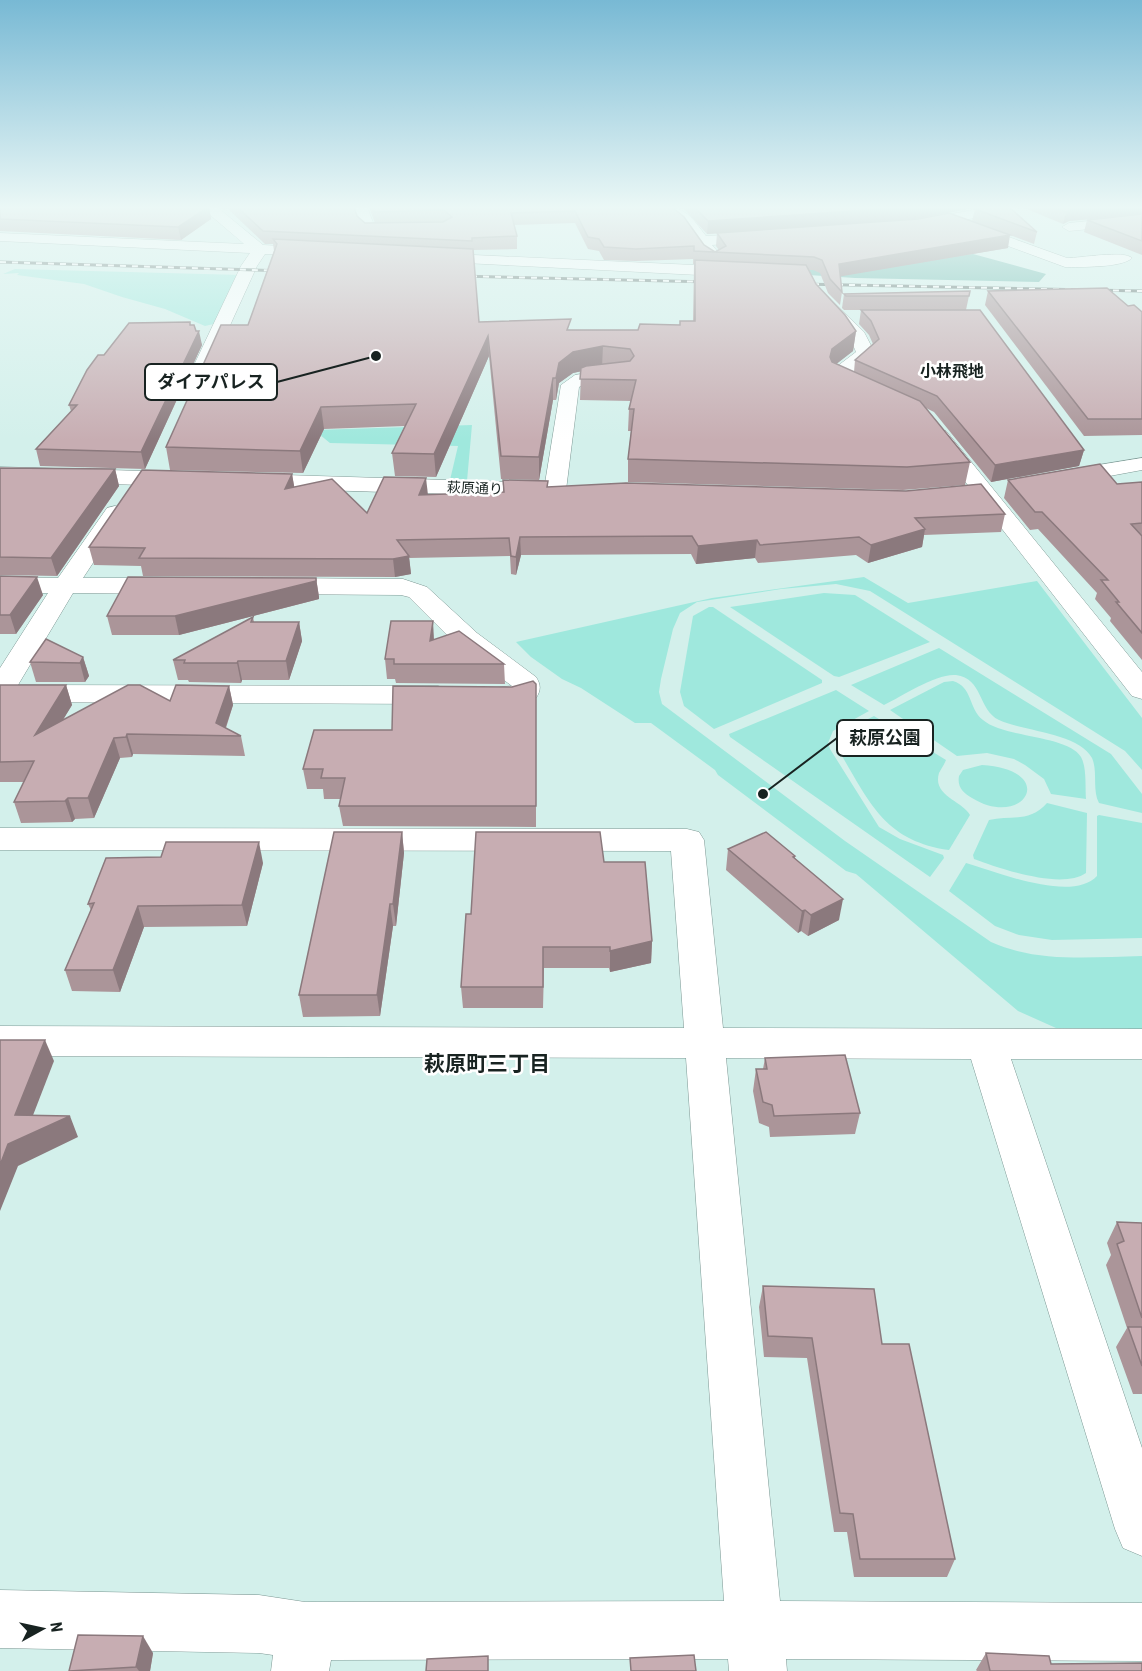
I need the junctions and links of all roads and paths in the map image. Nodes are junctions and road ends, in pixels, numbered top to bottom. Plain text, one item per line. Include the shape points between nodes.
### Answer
1 (241, 285) edge
2 (815, 287) edge
3 (839, 317) junction
4 (863, 317) edge
5 (622, 376) edge
6 (198, 377) edge
7 (883, 398) edge
8 (930, 424) edge
9 (1084, 454) dead end
10 (1142, 464) edge
11 (1097, 472) junction
12 (151, 473) junction
13 (0, 474) edge
14 (201, 480) edge
15 (224, 480) edge
16 (1041, 482) edge
17 (555, 490) junction
18 (996, 490) junction
19 (580, 491) edge
20 (956, 496) edge
21 (0, 585) edge
22 (65, 586) junction
23 (194, 586) edge
24 (252, 586) edge
25 (1142, 690) edge
26 (0, 692) edge
27 (0, 839) edge
28 (0, 1041) edge
29 (703, 1043) junction
30 (1142, 1044) edge
31 (987, 1045) junction
32 (1142, 1528) edge
33 (0, 1619) edge
34 (1142, 1632) edge
35 (755, 1650) edge
36 (302, 1651) edge

1 - 6 street
2 - 3 street via 818,296
3 - 4 street
3 - 7 street via 858,336 866,353 838,378
5 - 17 street via 593,376 570,385
8 - 18 street
9 - 11 street
10 - 11 street
11 - 16 street
12 - 13 street
12 - 14 street
12 - 22 street
15 - 17 street, 萩原通り
17 - 19 street, 萩原通り
18 - 20 street
18 - 25 street
21 - 22 street
22 - 23 street
22 - 26 street
24 - 26 street via 404,586 418,592 467,639 526,683 526,692
27 - 29 street via 687,840
28 - 29 street
29 - 31 street
29 - 35 street
30 - 31 street
31 - 32 street
33 - 36 street via 259,1624
34 - 35 street
35 - 36 street

